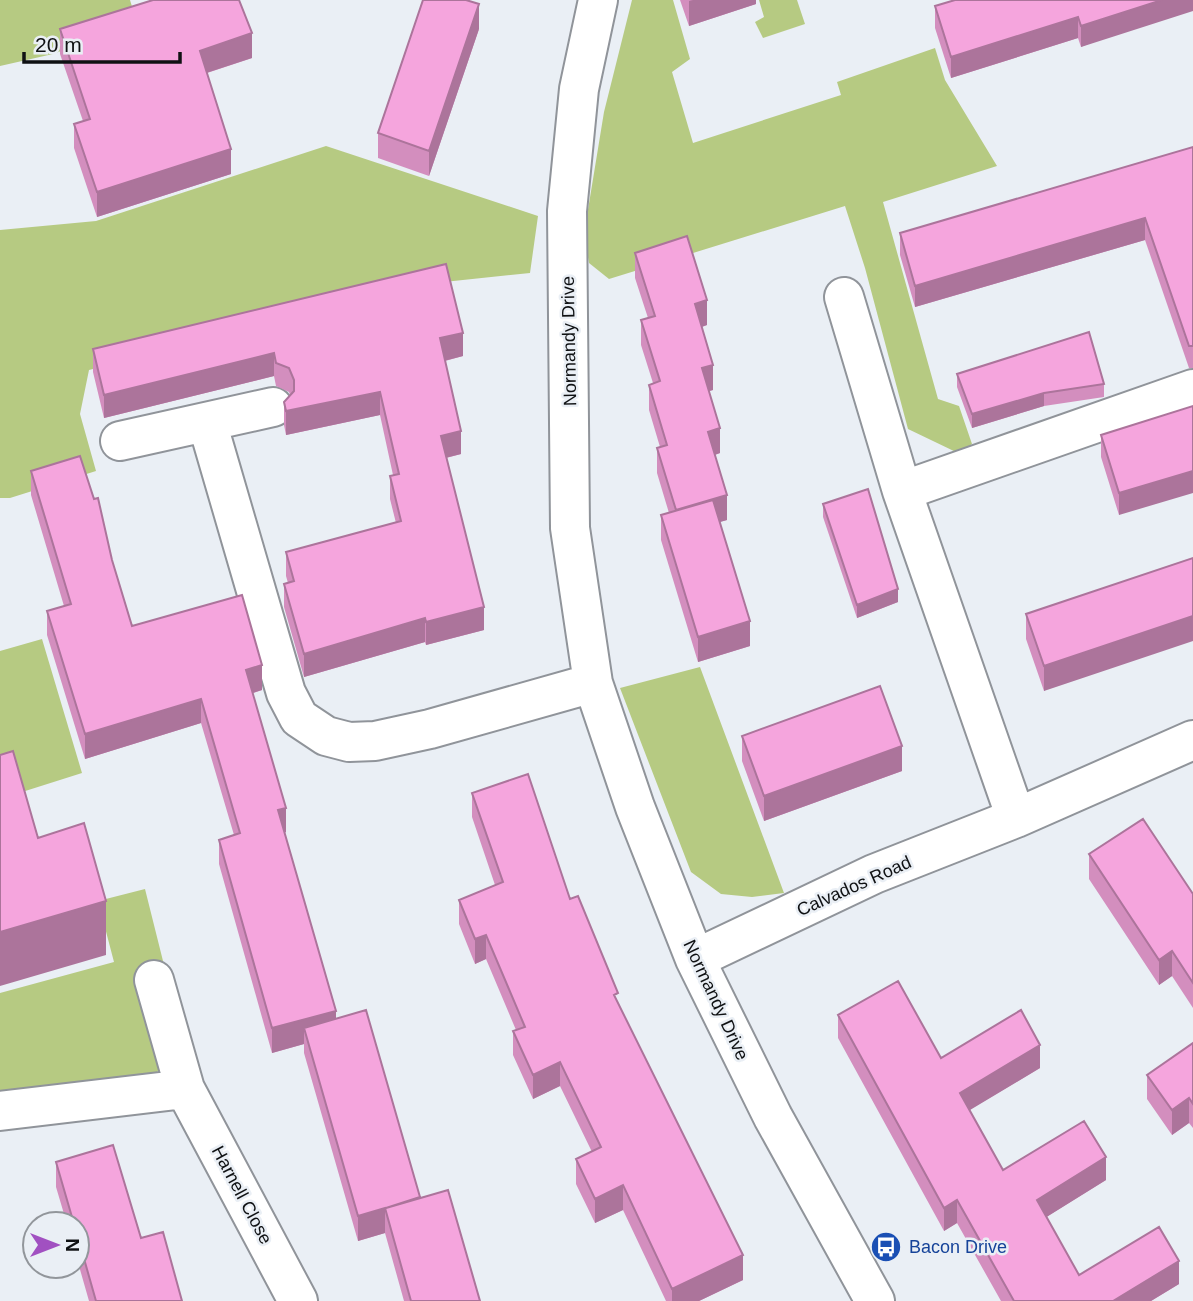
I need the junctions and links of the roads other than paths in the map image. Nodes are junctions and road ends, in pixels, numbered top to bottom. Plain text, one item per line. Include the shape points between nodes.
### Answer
1 (598, 0) edge
2 (844, 297) dead end
3 (1193, 389) edge
4 (273, 407) dead end
5 (207, 422) junction
6 (120, 441) dead end
7 (902, 491) junction
8 (593, 683) junction
9 (1193, 740) edge
10 (1016, 818) junction
11 (695, 959) junction
12 (154, 980) dead end
13 (185, 1089) junction
14 (0, 1111) edge
15 (866, 1298) edge
16 (298, 1301) edge

1 - 8 street, Normandy Drive via 579,89 567,211 570,528
2 - 7 street
3 - 7 street
4 - 5 street
5 - 6 street
5 - 8 street via 286,693 299,718 326,736 349,742 375,741
7 - 10 street
8 - 11 street, Normandy Drive via 635,807
9 - 10 street, Calvados Road
10 - 11 street, Calvados Road via 874,874
11 - 15 street, Normandy Drive
12 - 13 street, Harnell Close
13 - 14 street
13 - 16 street, Harnell Close

